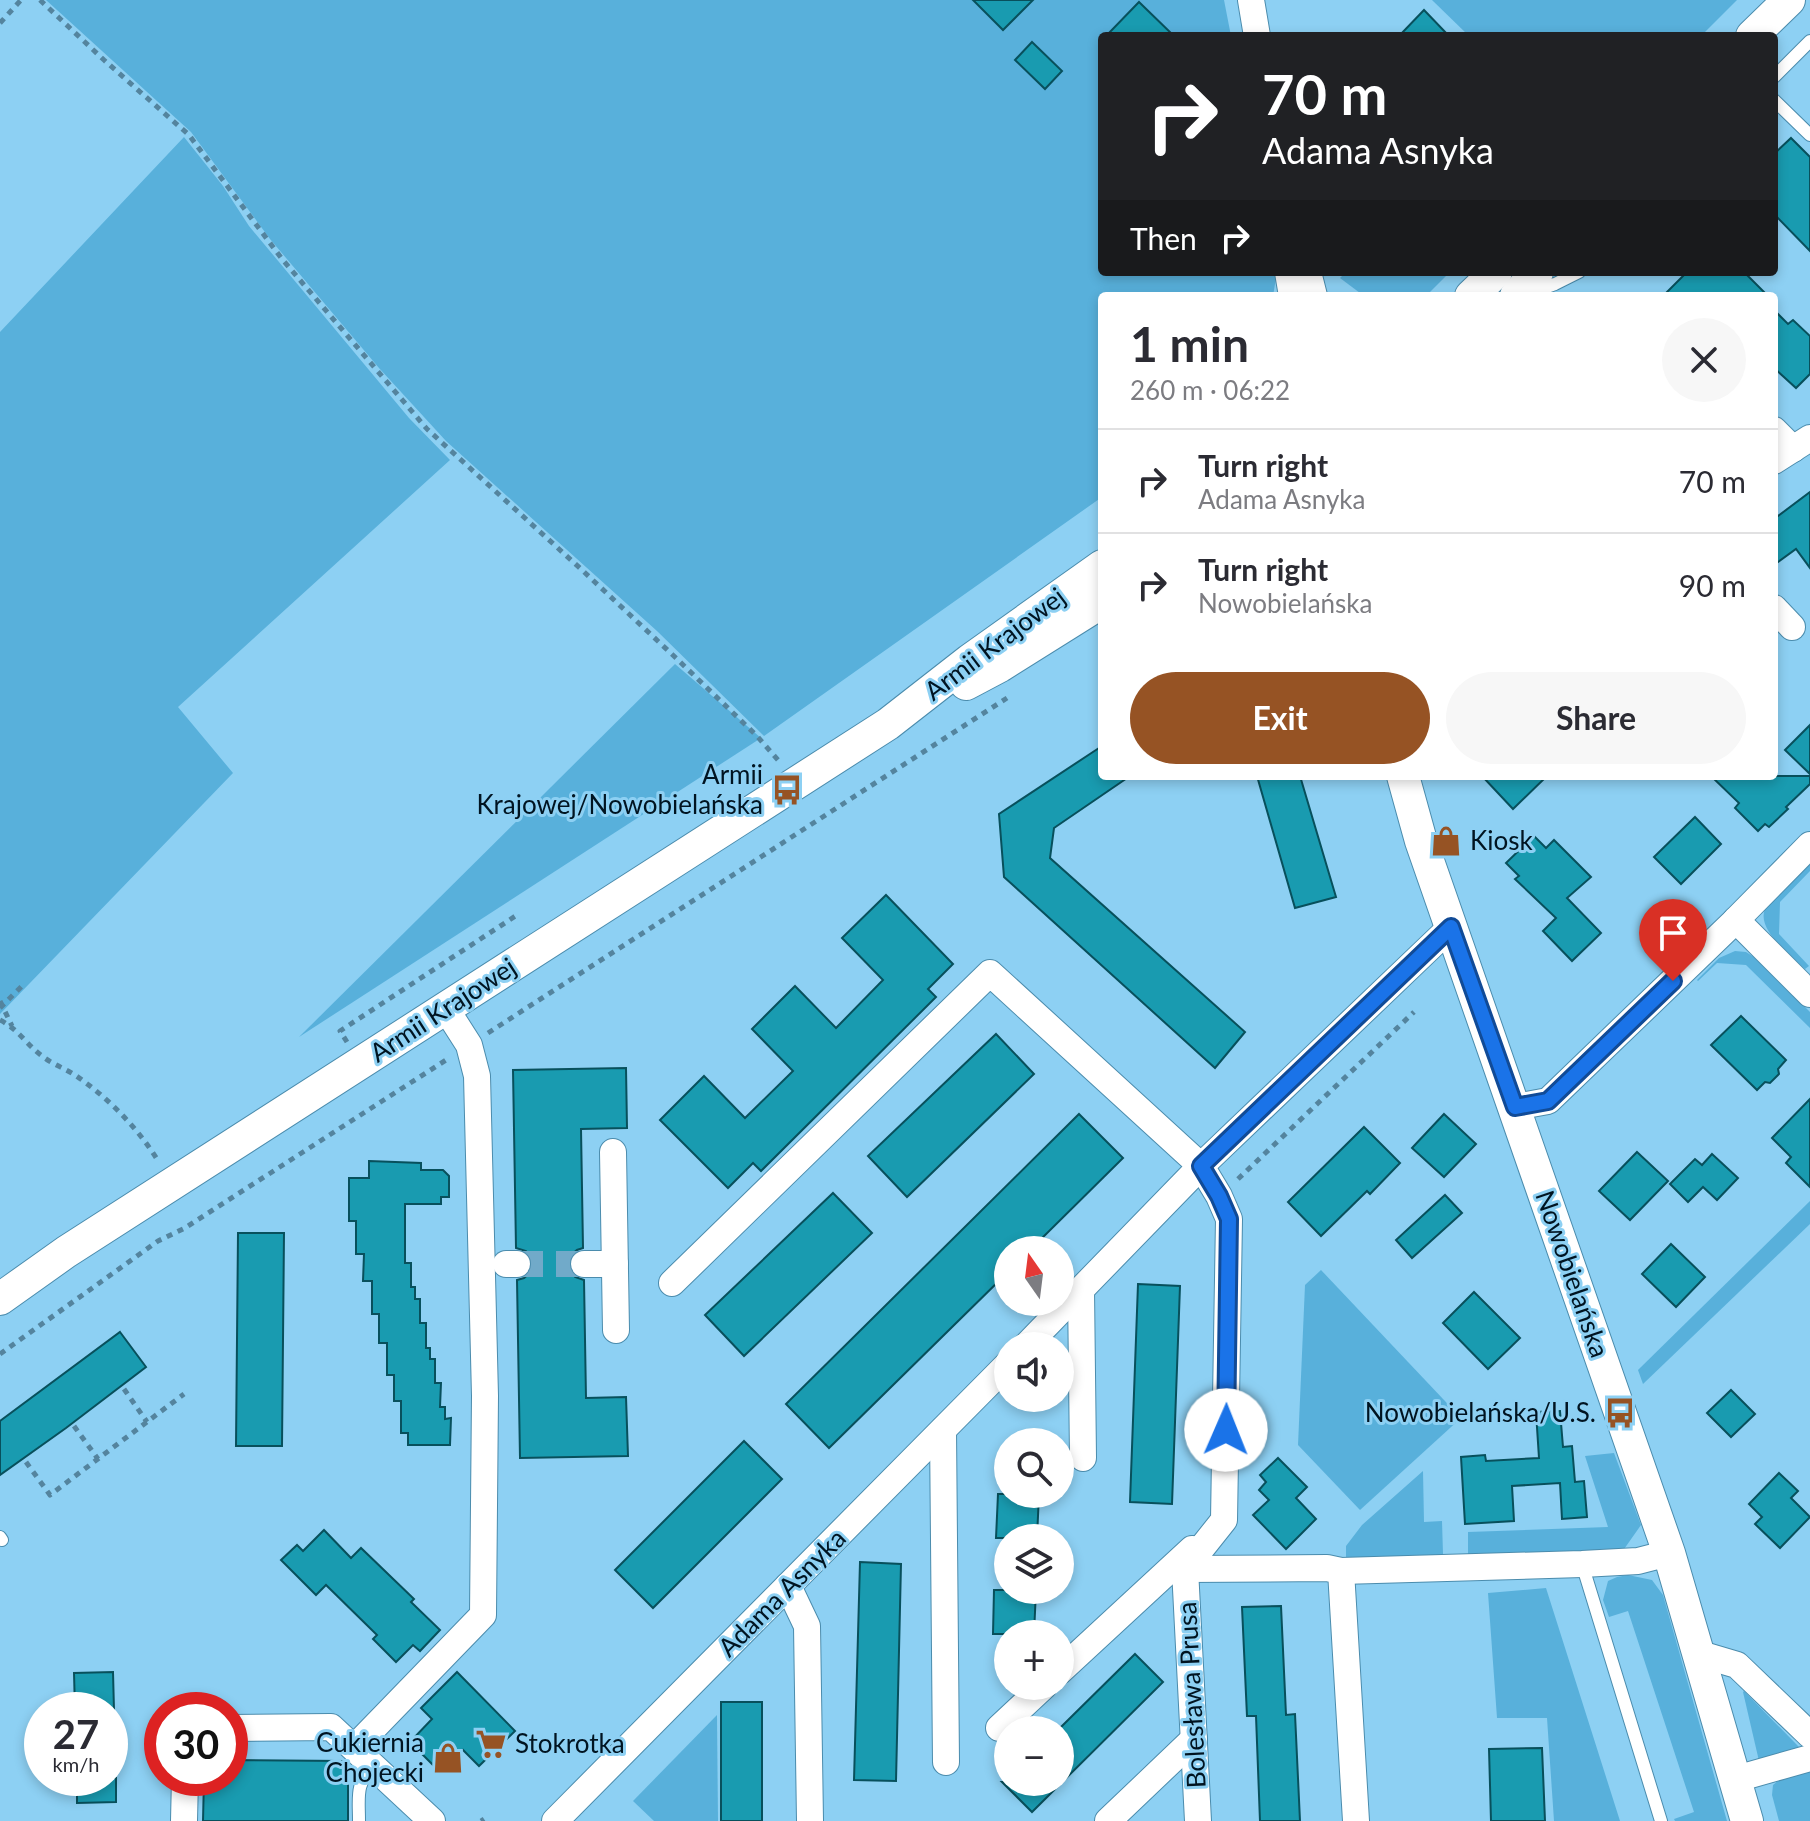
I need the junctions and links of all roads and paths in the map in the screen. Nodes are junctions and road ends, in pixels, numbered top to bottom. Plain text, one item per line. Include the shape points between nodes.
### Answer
1 (21, 0) edge
2 (40, 0) edge
3 (1251, 0) edge
4 (1789, 0) edge
5 (0, 23) edge
6 (1256, 32) edge
7 (1756, 32) edge
8 (1810, 41) edge
9 (1778, 73) edge
10 (1778, 104) edge
11 (1810, 135) edge
12 (1492, 276) edge
13 (1534, 276) edge
14 (1571, 276) edge
15 (1475, 292) edge
16 (1520, 292) edge
17 (1534, 292) edge
18 (1778, 434) edge
19 (1792, 450) edge
20 (1098, 569) edge
21 (1098, 605) edge
22 (1013, 694) dead end
23 (888, 724) junction
24 (783, 767) dead end
25 (1404, 780) edge
26 (1810, 845) edge
27 (1736, 920) junction
28 (1451, 927) junction
29 (23, 985) dead end
30 (1810, 994) edge
31 (1, 1005) edge
32 (446, 1009) junction
33 (1414, 1012) dead end
34 (0, 1020) edge
35 (13, 1027) junction
36 (469, 1045) junction
37 (1515, 1107) junction
38 (613, 1152) dead end
39 (1201, 1166) junction
40 (162, 1167) dead end
41 (1219, 1196) junction
42 (584, 1264) tunnel mouth
43 (615, 1264) junction
44 (672, 1283) dead end
45 (1081, 1290) junction
46 (0, 1299) edge
47 (616, 1330) dead end
48 (1040, 1332) edge
49 (0, 1354) edge
50 (994, 1378) edge
51 (124, 1389) dead end
52 (184, 1394) dead end
53 (147, 1422) junction
54 (74, 1426) dead end
55 (943, 1430) junction
56 (1083, 1458) dead end
57 (98, 1459) junction
58 (26, 1462) dead end
59 (1224, 1520) junction
60 (1669, 1553) junction
61 (1582, 1564) junction
62 (1185, 1569) junction
63 (1341, 1571) junction
64 (788, 1586) junction
65 (1700, 1654) junction
66 (1074, 1658) edge
67 (1029, 1700) edge
68 (1012, 1716) edge
69 (248, 1728) edge
70 (1810, 1735) edge
71 (1194, 1739) junction
72 (355, 1747) junction
73 (1810, 1758) edge
74 (946, 1762) dead end
75 (374, 1765) junction
76 (1736, 1779) junction
77 (184, 1800) edge
78 (813, 1820) edge
79 (163, 1821) edge
80 (359, 1821) edge
81 (432, 1821) edge
82 (555, 1821) edge
83 (1108, 1821) edge
84 (1198, 1821) edge
85 (1356, 1821) edge
86 (1661, 1821) edge
87 (1747, 1821) edge

1 - 5 path
2 - 24 path via 189,135 282,259 427,429 687,668
3 - 6 street
4 - 7 street
8 - 9 lane
10 - 11 lane
12 - 15 street
13 - 16 street
14 - 17 lane
18 - 19 street
20 - 23 street, Armii Krajowej
21 - 23 street, Armii Krajowej via 1000,666
22 - 36 path
23 - 32 street, Armii Krajowej
25 - 28 street, Nowobielańska
26 - 27 street
27 - 30 street
27 - 37 street via 1548,1101
28 - 37 street, Nowobielańska
28 - 39 street
29 - 31 path
31 - 35 path
32 - 36 street
32 - 46 street, Armii Krajowej
33 - 41 path
34 - 35 path
35 - 40 path via 41,1055 79,1078 121,1114
36 - 49 path via 158,1241
36 - 72 street via 477,1076 479,1137 483,1615
37 - 60 street, Nowobielańska
38 - 43 street
39 - 41 street
39 - 44 street via 990,973
39 - 45 street
41 - 59 street via 1229,1219
42 - 43 street
43 - 47 street
45 - 48 street
45 - 56 street
50 - 55 street, Adama Asnyka
51 - 53 path
52 - 53 path
53 - 57 path
54 - 57 path
55 - 64 street, Adama Asnyka
55 - 74 street
57 - 58 path via 50,1495
59 - 62 street
59 - 66 street
60 - 61 street via 1638,1561
60 - 65 street, Nowobielańska
61 - 63 street
61 - 86 lane
62 - 63 street
62 - 71 street, Bolesława Prusa
63 - 85 street
64 - 78 street via 807,1626
64 - 82 street, Adama Asnyka
65 - 70 street via 1737,1665
65 - 76 street, Nowobielańska
67 - 68 street
69 - 72 street via 331,1727
71 - 83 street
71 - 84 street, Bolesława Prusa
72 - 75 street
73 - 76 street
75 - 80 lane via 359,1790
75 - 81 street
76 - 87 street, Nowobielańska
77 - 79 street

